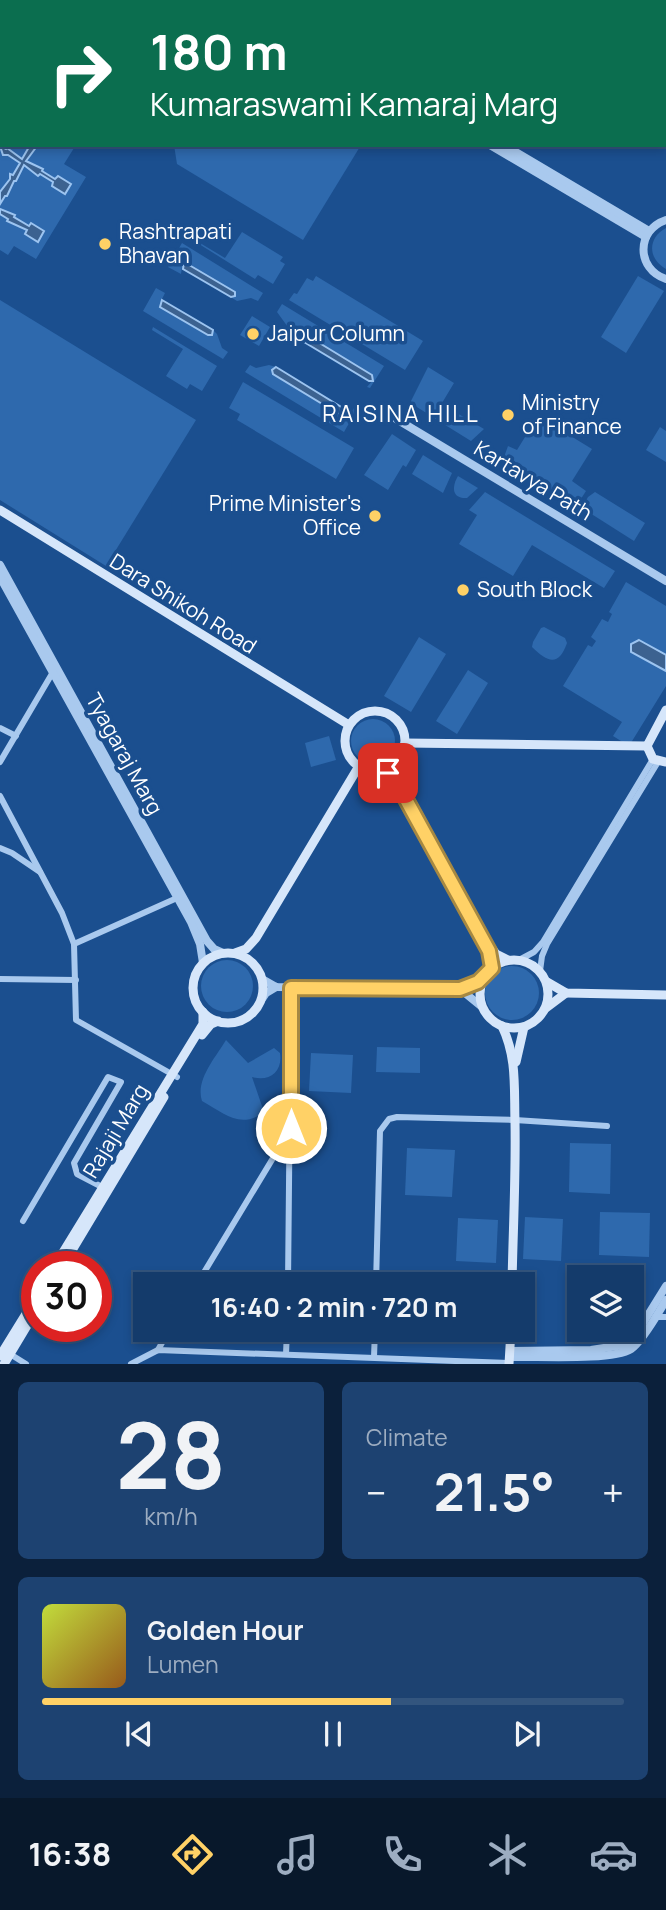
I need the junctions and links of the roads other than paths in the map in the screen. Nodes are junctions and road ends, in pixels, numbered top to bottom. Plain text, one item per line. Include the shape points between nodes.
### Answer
1 (494, 147) edge
2 (507, 147) edge
3 (528, 164) junction
4 (666, 220) edge
5 (647, 234) junction
6 (666, 279) edge
7 (383, 411) dead end
8 (0, 510) edge
9 (0, 565) edge
10 (0, 577) edge
11 (666, 581) edge
12 (53, 672) junction
13 (666, 710) edge
14 (349, 725) junction
15 (0, 728) edge
16 (16, 736) junction
17 (405, 743) junction
18 (647, 746) junction
19 (398, 760) junction
20 (659, 761) edge
21 (0, 762) edge
22 (359, 766) junction
23 (380, 770) junction
24 (0, 796) edge
25 (0, 848) edge
26 (41, 873) junction
27 (177, 898) junction
28 (256, 939) junction
29 (204, 942) junction
30 (74, 944) junction
31 (223, 953) junction
32 (235, 953) junction
33 (514, 960) junction
34 (203, 963) junction
35 (254, 964) junction
36 (492, 968) junction
37 (540, 971) junction
38 (485, 976) junction
39 (0, 979) edge
40 (262, 979) junction
41 (76, 980) junction
42 (547, 982) junction
43 (276, 987) junction
44 (291, 988) junction
45 (460, 989) junction
46 (566, 993) junction
47 (666, 995) edge
48 (262, 999) junction
49 (482, 1007) junction
50 (546, 1008) junction
51 (203, 1013) junction
52 (218, 1021) junction
53 (502, 1026) junction
54 (524, 1027) junction
55 (515, 1067) junction
56 (174, 1076) junction
57 (515, 1120) junction
58 (607, 1126) dead end
59 (291, 1128) junction
60 (102, 1187) junction
61 (23, 1220) dead end
62 (64, 1251) edge
63 (71, 1251) edge
64 (204, 1272) edge
65 (288, 1272) edge
66 (376, 1272) edge
67 (512, 1272) edge
68 (666, 1286) edge
69 (666, 1300) edge
70 (655, 1317) junction
71 (666, 1317) edge
72 (21, 1323) edge
73 (21, 1330) edge
74 (162, 1342) edge
75 (286, 1342) edge
76 (375, 1342) edge
77 (158, 1350) junction
78 (4, 1352) edge
79 (286, 1354) junction
80 (374, 1357) junction
81 (509, 1359) edge
82 (4, 1364) edge
83 (26, 1364) edge
84 (131, 1364) edge

1 - 3 street
2 - 3 street
3 - 5 street
4 - 5 street
5 - 6 street via 645,262
7 - 11 street, Kartavya Path
8 - 14 main road, Dara Shikoh Road
9 - 29 street, Tyagaraj Marg
10 - 12 street, Tyagaraj Marg
12 - 16 street
12 - 27 street, Tyagaraj Marg
13 - 18 main road
14 - 17 main road via 360,714 384,712 404,728
14 - 22 main road via 347,751
15 - 16 street
16 - 21 street
17 - 18 main road
17 - 19 main road
18 - 20 main road
19 - 23 main road
19 - 33 main road via 397,775 490,946 496,954
20 - 33 street via 543,943
20 - 37 street via 547,944
22 - 23 main road
22 - 28 main road
23 - 36 main road via 397,783 489,951
24 - 26 street
25 - 26 street
26 - 30 street
27 - 29 street, Tyagaraj Marg
27 - 30 street
28 - 32 main road
28 - 35 main road
29 - 31 street, Tyagaraj Marg
29 - 34 street, Tyagaraj Marg
30 - 41 street
31 - 32 main road
31 - 34 main road
32 - 35 main road
33 - 36 main road
33 - 37 main road
34 - 51 main road via 193,986
35 - 40 main road
36 - 38 main road
37 - 42 main road
38 - 45 street
38 - 49 main road
39 - 41 street
40 - 43 street
40 - 48 main road
41 - 56 street via 76,1020
42 - 46 main road
42 - 50 main road
43 - 44 street
43 - 48 street
44 - 45 street
44 - 59 street
45 - 49 street
46 - 47 main road
46 - 50 main road
48 - 52 main road via 245,1018 233,1023
49 - 53 main road
50 - 54 main road
51 - 52 main road
51 - 56 main road, Rajaji Marg via 203,1024
52 - 56 main road, Rajaji Marg via 207,1028
53 - 54 main road
53 - 55 main road
54 - 55 main road
55 - 57 main road
56 - 60 main road, Rajaji Marg
56 - 63 main road, Rajaji Marg
57 - 58 street
57 - 66 street via 397,1117 383,1124
57 - 67 main road
59 - 64 street
59 - 65 street
60 - 61 street via 77,1174 74,1163 121,1082 108,1077
60 - 62 main road, Rajaji Marg
68 - 81 street via 629,1344
69 - 70 street
70 - 71 street
70 - 81 street via 630,1350
72 - 78 main road
73 - 78 main road
74 - 77 street
75 - 79 street
76 - 80 street
77 - 79 street
77 - 84 street
78 - 82 main road
78 - 83 street
79 - 80 street
80 - 81 street

